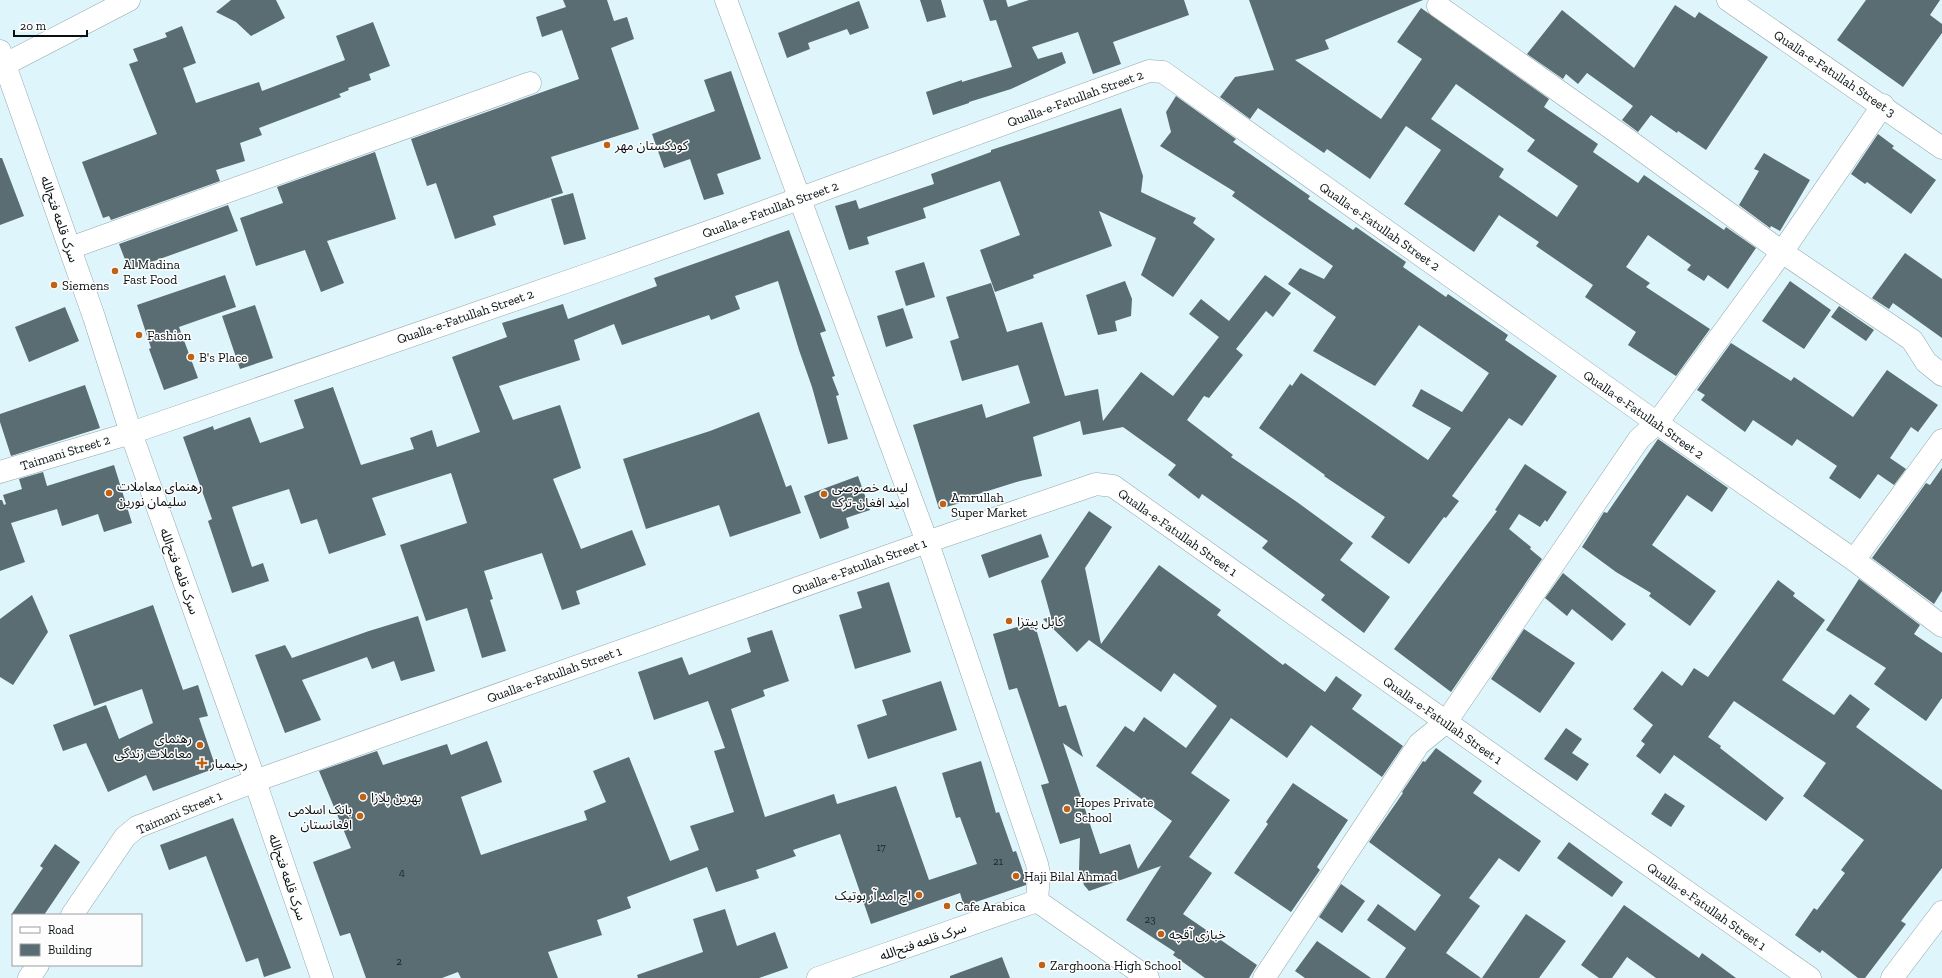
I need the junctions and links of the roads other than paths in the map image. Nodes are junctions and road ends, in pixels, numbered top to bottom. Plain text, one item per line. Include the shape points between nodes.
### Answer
1 (129, 0) edge
2 (726, 0) edge
3 (1728, 0) edge
4 (1438, 6) dead end
5 (2, 61) edge
6 (530, 83) dead end
7 (1883, 105) junction
8 (1942, 148) edge
9 (799, 199) junction
10 (70, 248) junction
11 (1782, 252) junction
12 (1942, 375) edge
13 (1657, 423) junction
14 (131, 432) junction
15 (1942, 440) edge
16 (0, 472) edge
17 (927, 542) junction
18 (1854, 560) junction
19 (1942, 626) edge
20 (1446, 722) junction
21 (255, 781) junction
22 (1037, 901) junction
23 (1942, 912) edge
24 (73, 914) edge
25 (37, 966) edge
26 (29, 978) edge
27 (322, 978) edge
28 (818, 978) edge
29 (1148, 978) edge
30 (1264, 978) edge
31 (1810, 978) edge
32 (1892, 978) edge

1 - 5 street
2 - 9 street
3 - 7 street, Qualla-e-Fatullah Street 3
4 - 11 street
5 - 10 street, سرک قلعه فتح‌الله
6 - 10 street
7 - 8 street, Qualla-e-Fatullah Street 3
7 - 11 street
9 - 13 street, Qualla-e-Fatullah Street 2 via 1149,71 1163,72
9 - 14 street, Qualla-e-Fatullah Street 2
9 - 17 street
10 - 14 street, سرک قلعه فتح‌الله
11 - 12 street via 1912,340 1926,362
11 - 13 street
13 - 18 street, Qualla-e-Fatullah Street 2
13 - 20 street via 1639,439
14 - 16 street, Taimani Street 2
14 - 21 street, سرک قلعه فتح‌الله
15 - 18 street
17 - 20 street, Qualla-e-Fatullah Street 1 via 1096,484 1113,486
17 - 21 street, Qualla-e-Fatullah Street 1
17 - 22 street via 1037,864
18 - 19 street, Qualla-e-Fatullah Street 2
20 - 30 street via 1419,744
20 - 31 street, Qualla-e-Fatullah Street 1
21 - 24 street, Taimani Street 1 via 137,827 125,837
21 - 27 street, سرک قلعه فتح‌الله
22 - 28 street, سرک قلعه فتح‌الله
22 - 29 street
23 - 32 street
25 - 26 street

